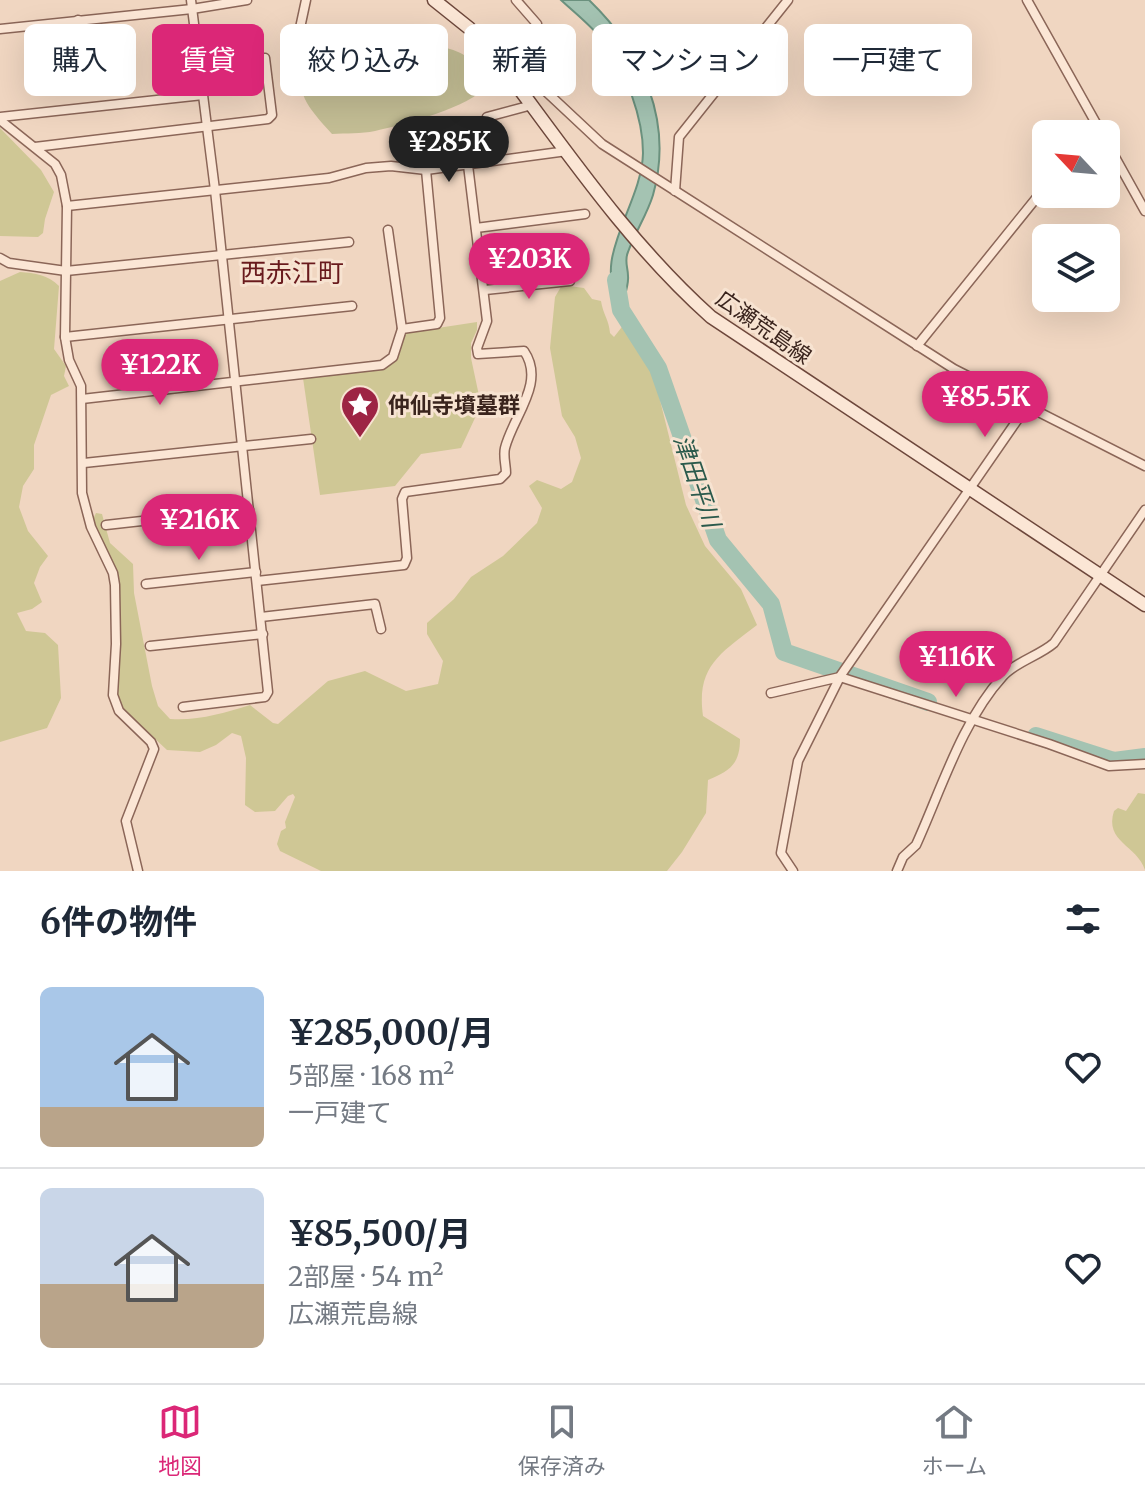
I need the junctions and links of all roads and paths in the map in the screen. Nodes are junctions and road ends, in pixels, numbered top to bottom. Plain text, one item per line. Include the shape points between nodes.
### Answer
1 (247, 0) edge
2 (306, 0) edge
3 (434, 0) edge
4 (516, 0) edge
5 (788, 0) edge
6 (1027, 0) edge
7 (192, 4) edge
8 (78, 20) junction
9 (79, 24) edge
10 (194, 24) edge
11 (301, 24) edge
12 (464, 24) edge
13 (537, 24) edge
14 (0, 29) edge
15 (265, 58) dead end
16 (194, 96) edge
17 (203, 96) edge
18 (526, 96) edge
19 (547, 96) edge
20 (532, 105) junction
21 (487, 117) dead end
22 (0, 118) edge
23 (1094, 120) edge
24 (208, 127) junction
25 (35, 147) junction
26 (567, 151) junction
27 (468, 165) junction
28 (1120, 166) edge
29 (426, 170) junction
30 (215, 190) junction
31 (675, 191) junction
32 (1032, 203) edge
33 (67, 206) junction
34 (1145, 211) edge
35 (585, 214) dead end
36 (476, 228) junction
37 (388, 230) dead end
38 (349, 242) dead end
39 (221, 255) junction
40 (0, 258) edge
41 (66, 271) junction
42 (570, 281) dead end
43 (485, 290) junction
44 (352, 306) dead end
45 (228, 320) junction
46 (402, 329) junction
47 (65, 337) junction
48 (917, 346) junction
49 (236, 383) junction
50 (82, 399) junction
51 (1027, 406) junction
52 (311, 439) dead end
53 (242, 445) junction
54 (84, 463) dead end
55 (1145, 466) edge
56 (968, 489) junction
57 (249, 509) junction
58 (1145, 510) edge
59 (106, 525) dead end
60 (1100, 576) junction
61 (256, 577) junction
62 (146, 584) dead end
63 (1145, 605) edge
64 (261, 617) junction
65 (381, 629) dead end
66 (263, 634) junction
67 (150, 646) dead end
68 (842, 674) junction
69 (771, 693) dead end
70 (183, 707) dead end
71 (974, 717) junction
72 (1145, 764) edge
73 (138, 871) edge
74 (793, 871) edge
75 (897, 871) edge

1 - 7 street
2 - 11 street
3 - 12 main road, 広瀬荒島線
4 - 13 street
5 - 31 street via 679,137
6 - 23 street
7 - 8 street
7 - 10 street
8 - 9 street
8 - 14 street
15 - 24 street via 272,115
16 - 22 street
17 - 24 street
18 - 20 main road, 広瀬荒島線
19 - 31 street via 596,139
20 - 21 street
20 - 26 main road, 広瀬荒島線
22 - 25 street
24 - 25 street
24 - 30 street
25 - 33 street via 58,169
26 - 27 street
26 - 56 main road, 広瀬荒島線 via 640,246 711,317
27 - 29 street
27 - 36 street
28 - 34 street
29 - 30 street via 366,168 329,178
29 - 46 street via 440,318 437,324
30 - 33 street
30 - 39 street
31 - 48 street
32 - 48 street
33 - 41 street
35 - 36 street
36 - 43 street
37 - 46 street
38 - 39 street
39 - 41 street
39 - 45 street
40 - 41 street
41 - 47 street
42 - 43 street
43 - 61 street via 487,321 478,354 524,351 532,380 505,447 505,475 405,492 404,565
44 - 45 street
45 - 47 street
45 - 49 street
46 - 49 street via 393,357 382,365
47 - 50 street
48 - 51 street
49 - 50 street
49 - 53 street
50 - 73 street via 82,493 115,585 113,695 119,711 154,749 126,821
51 - 55 street
51 - 56 street
52 - 53 street
53 - 54 street
53 - 57 street
56 - 60 main road, 広瀬荒島線
56 - 68 street
57 - 59 street
57 - 61 street
58 - 60 street
60 - 63 main road, 広瀬荒島線
60 - 71 street via 1054,643 1005,674
61 - 62 street
61 - 64 street
64 - 65 street via 375,604
64 - 66 street
66 - 67 street
66 - 70 street via 268,696
68 - 69 street
68 - 71 street
68 - 74 street via 794,776 781,853
71 - 72 street via 1109,766
71 - 75 street via 916,845

